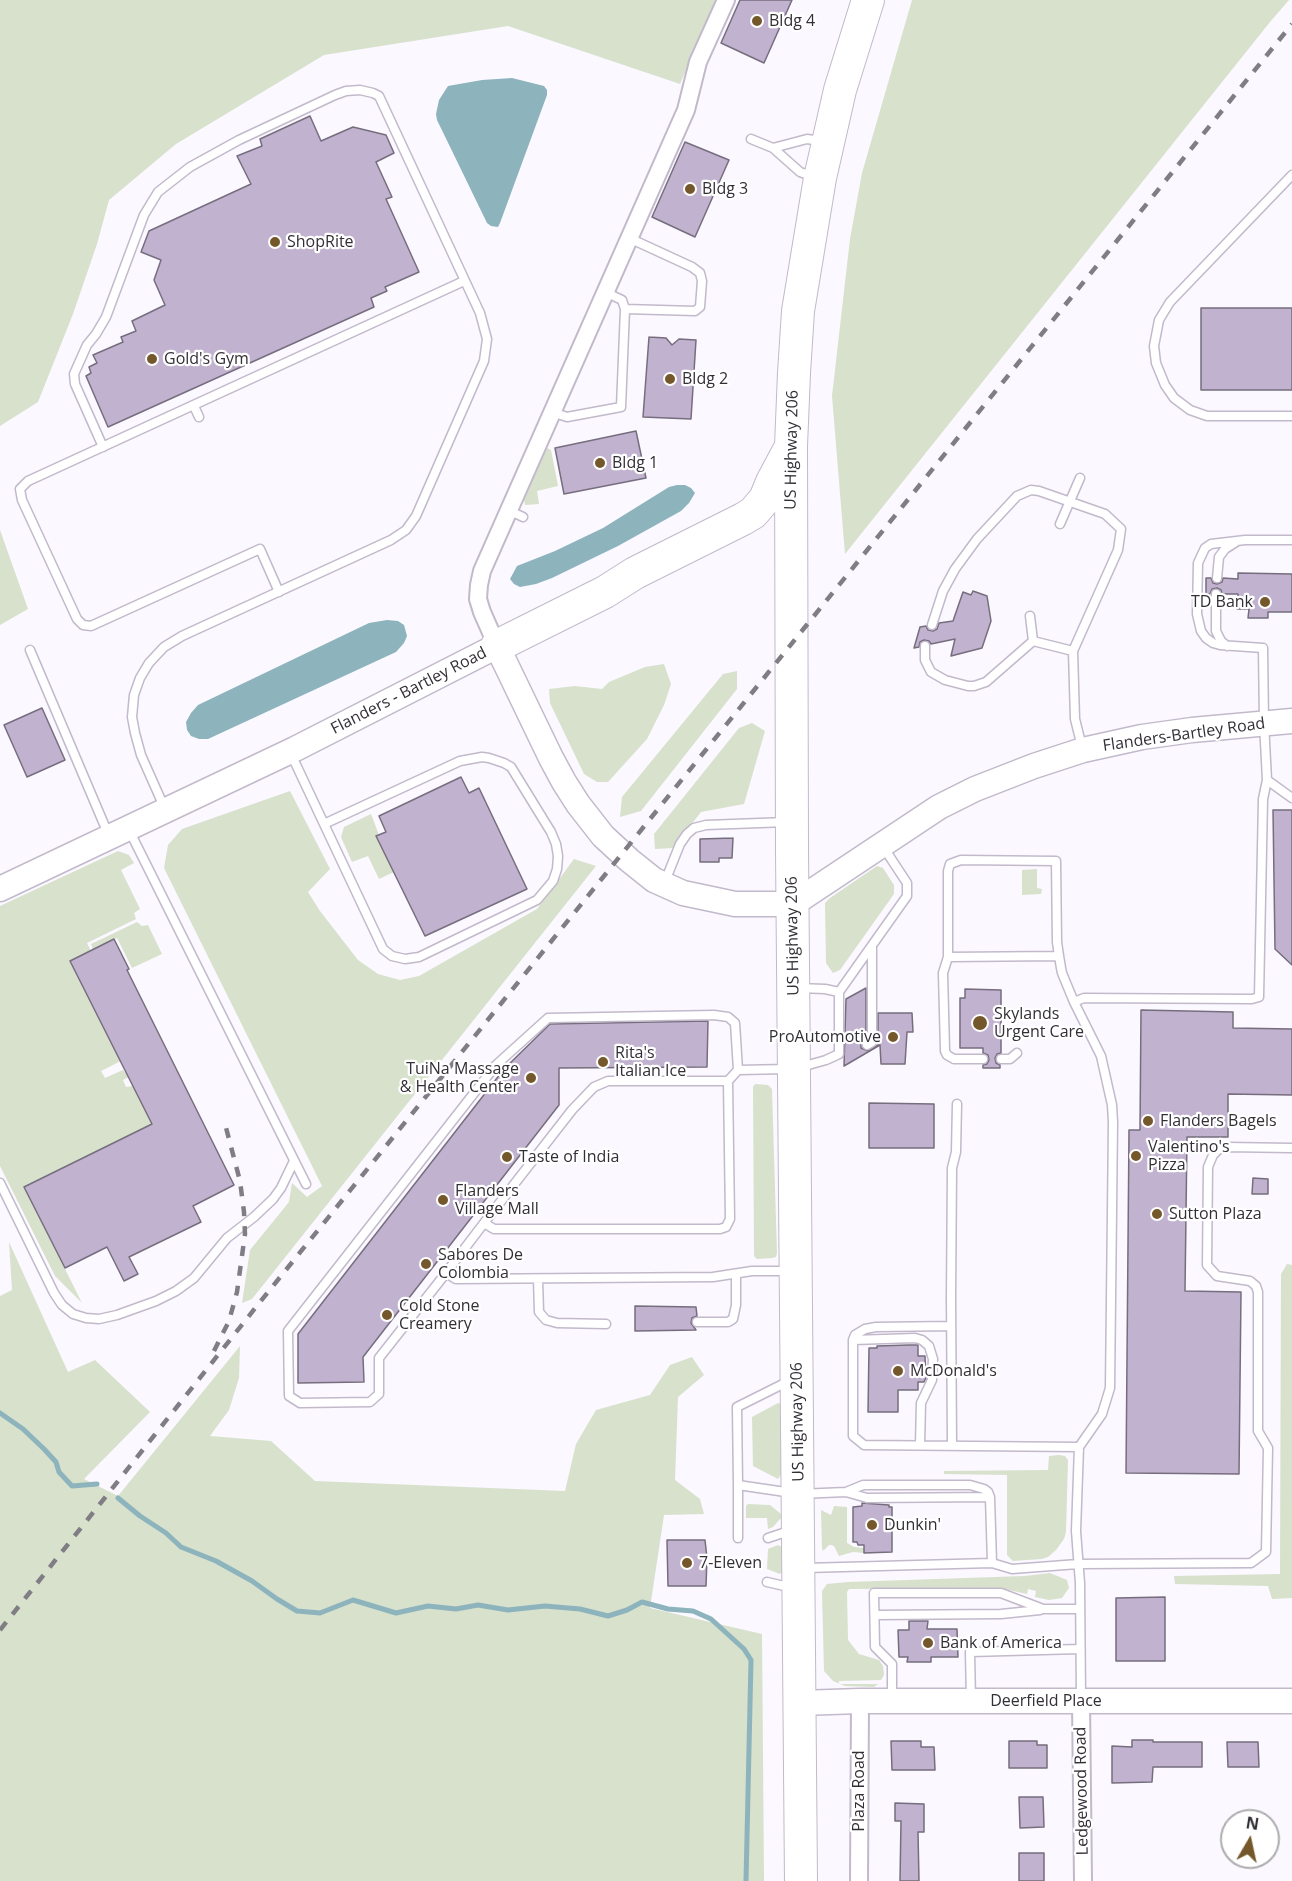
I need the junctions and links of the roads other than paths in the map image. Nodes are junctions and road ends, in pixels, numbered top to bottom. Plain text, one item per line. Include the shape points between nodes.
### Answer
1 (726, 0) edge
2 (868, 0) edge
3 (751, 139) dead end
4 (827, 142) junction
5 (773, 148) junction
6 (1292, 175) edge
7 (820, 178) junction
8 (629, 238) junction
9 (464, 281) junction
10 (605, 291) junction
11 (626, 309) junction
12 (194, 406) junction
13 (552, 412) junction
14 (1292, 416) edge
15 (199, 417) dead end
16 (791, 446) junction
17 (103, 447) junction
18 (1080, 478) dead end
19 (1070, 501) junction
20 (1060, 524) dead end
21 (1245, 540) junction
22 (1292, 540) edge
23 (1217, 578) dead end
24 (279, 592) junction
25 (1216, 594) dead end
26 (1030, 616) dead end
27 (932, 625) dead end
28 (1033, 641) junction
29 (497, 646) junction
30 (925, 646) dead end
31 (1227, 646) junction
32 (30, 650) dead end
33 (1073, 651) junction
34 (1292, 721) edge
35 (1264, 723) junction
36 (1083, 750) junction
37 (289, 751) junction
38 (1267, 780) junction
39 (1292, 798) edge
40 (166, 809) junction
41 (792, 822) junction
42 (324, 824) junction
43 (118, 832) junction
44 (882, 845) junction
45 (664, 885) junction
46 (0, 889) edge
47 (793, 904) junction
48 (872, 947) junction
49 (1059, 956) junction
50 (948, 957) junction
51 (794, 988) junction
52 (839, 992) junction
53 (1074, 1002) junction
54 (867, 1045) dead end
55 (1017, 1053) dead end
56 (983, 1059) dead end
57 (1000, 1059) dead end
58 (795, 1069) junction
59 (738, 1070) junction
60 (728, 1081) junction
61 (957, 1104) dead end
62 (1292, 1148) edge
63 (294, 1161) junction
64 (0, 1183) edge
65 (306, 1184) dead end
66 (484, 1222) junction
67 (796, 1270) junction
68 (446, 1273) junction
69 (736, 1274) junction
70 (538, 1279) junction
71 (697, 1322) dead end
72 (606, 1324) dead end
73 (951, 1326) junction
74 (853, 1340) junction
75 (797, 1376) junction
76 (920, 1445) junction
77 (952, 1445) junction
78 (1079, 1447) junction
79 (738, 1485) junction
80 (846, 1492) junction
81 (799, 1494) junction
82 (990, 1497) junction
83 (798, 1528) junction
84 (738, 1538) dead end
85 (768, 1538) dead end
86 (992, 1563) junction
87 (1078, 1564) junction
88 (799, 1579) junction
89 (767, 1582) dead end
90 (1043, 1609) junction
91 (1079, 1609) junction
92 (875, 1615) junction
93 (1080, 1650) junction
94 (860, 1701) junction
95 (891, 1701) junction
96 (971, 1701) junction
97 (1081, 1701) junction
98 (1292, 1701) edge
99 (800, 1703) junction
100 (801, 1881) edge
101 (859, 1881) edge
102 (1083, 1881) edge

1 - 8 street via 698,62 686,110
2 - 4 highway, US Highway 206
3 - 5 lane
4 - 5 lane via 807,139
4 - 7 highway, US Highway 206
5 - 7 lane via 800,172
6 - 14 lane via 1170,302 1159,320 1154,346 1165,385 1190,410 1207,416
7 - 16 highway, US Highway 206 via 798,311
8 - 10 street
8 - 11 lane via 692,267 700,273 702,281 700,307 694,311
9 - 12 lane
9 - 17 lane via 379,96 367,91 346,91 334,96 190,167 158,192 150,204 106,316 74,374
9 - 24 lane via 484,324 486,354 414,520 391,540
10 - 11 lane via 622,300
10 - 13 street
11 - 13 lane via 621,407 567,417
12 - 15 lane
12 - 17 lane
13 - 29 street via 516,514 485,564 478,592
16 - 29 highway via 765,499 753,513
16 - 41 highway, US Highway 206
17 - 24 lane via 28,481 20,489 79,623 91,626 260,549
18 - 19 lane
19 - 20 lane
19 - 27 lane via 1031,490 1017,496 955,569
19 - 33 lane via 1105,514 1121,529 1118,550
21 - 22 lane
21 - 23 lane via 1222,552 1217,562
21 - 31 lane via 1210,544 1198,563 1197,614 1201,631 1213,643
24 - 40 lane via 173,641 144,670 132,703 135,733
25 - 31 lane via 1216,631
26 - 28 lane
28 - 30 lane via 986,682 974,686 934,675 926,664
28 - 33 lane
29 - 37 street, Flanders - Bartley Road
29 - 45 street, Flanders - Bartley Road via 551,758 578,804 623,855
31 - 35 lane via 1263,648
32 - 43 lane
33 - 36 lane via 1075,719
34 - 35 street, Flanders-Bartley Road
35 - 36 street, Flanders-Bartley Road via 1142,737
35 - 38 lane
36 - 44 street, Flanders-Bartley Road via 957,797
37 - 40 street, Flanders - Bartley Road
37 - 42 lane
38 - 39 lane
38 - 53 lane via 1263,799 1259,996 1084,998
40 - 43 street, Flanders - Bartley Road
41 - 45 lane via 694,828 680,844
41 - 47 highway, US Highway 206
42 - 42 lane via 383,949 398,958 419,957 537,900 553,881 557,869 558,856 551,832 511,767 489,758 460,762
43 - 46 street, Flanders - Bartley Road
43 - 63 lane
44 - 47 street, Flanders-Bartley Road
44 - 48 lane via 908,892
45 - 47 street, Flanders - Bartley Road via 717,901
47 - 51 highway, US Highway 206
48 - 52 lane
48 - 54 lane via 872,1042
49 - 50 lane
49 - 50 lane via 1056,861 961,860 950,864 948,871
49 - 53 lane via 1063,978
50 - 56 lane via 943,973 945,1051 954,1059
51 - 52 lane
51 - 58 highway, US Highway 206
52 - 58 lane via 841,1055
53 - 78 lane via 1101,1056 1113,1122 1110,1388 1102,1414
55 - 57 lane via 1010,1059
58 - 59 lane
58 - 67 highway, US Highway 206
59 - 60 lane
59 - 68 lane via 736,1026 728,1017 548,1018 496,1065 288,1331 289,1396 300,1403 370,1402 379,1394 379,1358
60 - 66 lane via 598,1084 572,1110
60 - 66 lane via 730,1219 726,1227 494,1229
61 - 73 lane via 952,1168
62 - 87 lane via 1226,1147 1213,1155 1208,1167 1207,1265 1216,1276 1250,1281 1258,1292 1258,1431 1268,1448 1266,1552 1251,1563
63 - 64 lane via 273,1199 227,1238 194,1278 156,1301 99,1319 73,1314 62,1305
63 - 65 lane
66 - 68 lane
67 - 69 lane
67 - 75 highway, US Highway 206
68 - 70 lane via 456,1279
69 - 70 lane
69 - 71 lane via 733,1319
70 - 72 lane via 539,1312 546,1320
73 - 74 lane via 876,1327 859,1331
73 - 77 lane
74 - 76 lane via 853,1436 864,1445
74 - 76 lane via 915,1338 929,1346 932,1380 921,1403
75 - 79 lane via 737,1407
75 - 81 highway, US Highway 206
76 - 77 lane
77 - 78 lane
78 - 87 lane
79 - 81 lane
79 - 84 lane
80 - 81 lane
80 - 82 lane via 867,1498
80 - 82 lane via 863,1485 970,1485 984,1489
81 - 83 highway, US Highway 206
82 - 86 lane
83 - 85 lane
83 - 88 highway, US Highway 206
86 - 87 lane via 1012,1569
86 - 88 lane
87 - 91 lane
88 - 89 lane
88 - 99 highway, US Highway 206
90 - 91 lane
90 - 92 lane via 1001,1614
90 - 92 lane via 1001,1593 874,1593
91 - 93 lane
92 - 95 lane via 875,1647 892,1664
93 - 96 lane via 970,1652
93 - 97 lane
94 - 95 street, Deerfield Place
94 - 99 street, Deerfield Place
94 - 101 street, Plaza Road
95 - 96 street, Deerfield Place
96 - 97 street, Deerfield Place
97 - 98 street, Deerfield Place
97 - 102 street, Ledgewood Road
99 - 100 highway, US Highway 206

